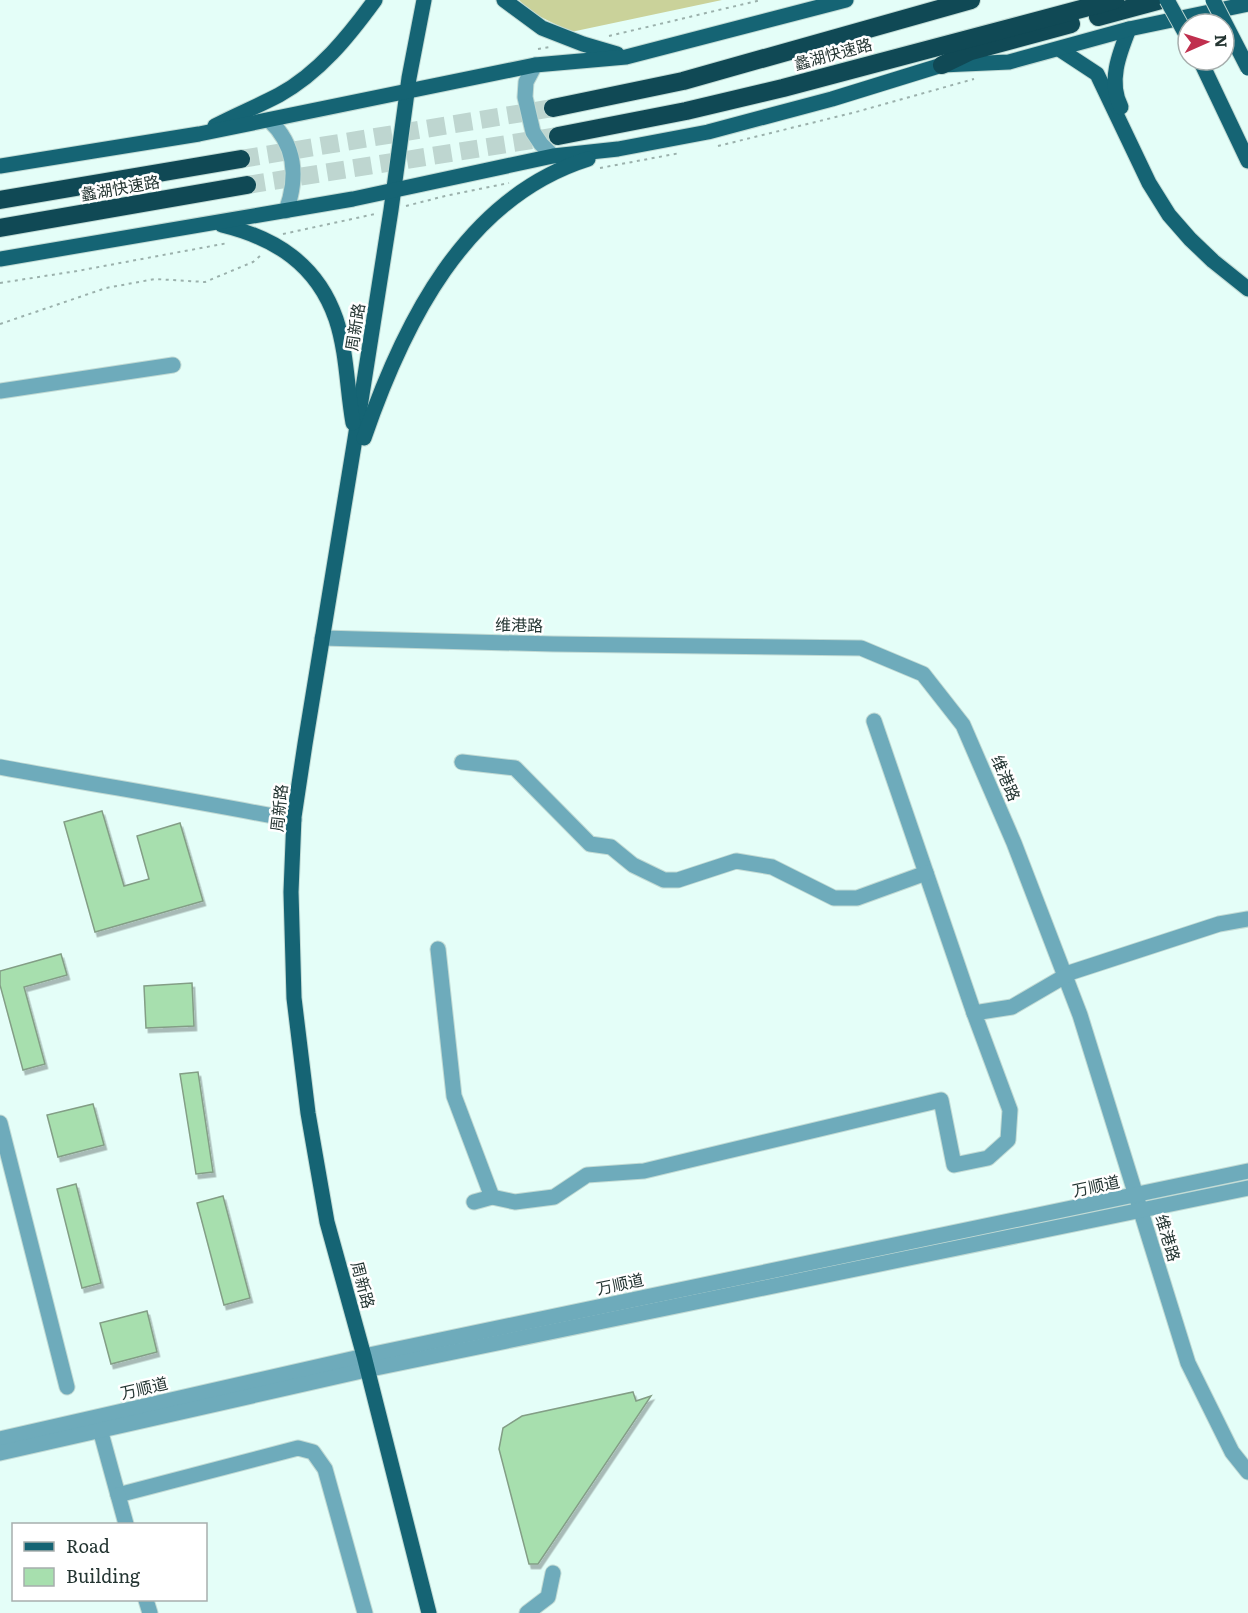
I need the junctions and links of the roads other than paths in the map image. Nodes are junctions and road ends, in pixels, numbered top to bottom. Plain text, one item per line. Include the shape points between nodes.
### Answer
1 (375, 0) edge
2 (424, 0) edge
3 (430, 0) edge
4 (504, 0) edge
5 (846, 0) edge
6 (971, 0) edge
7 (1115, 0) edge
8 (1161, 0) edge
9 (1167, 0) edge
10 (1213, 0) edge
11 (1248, 4) edge
12 (1176, 16) edge
13 (1129, 29) junction
14 (1059, 49) junction
15 (626, 57) junction
16 (535, 65) junction
17 (942, 65) junction
18 (1248, 68) edge
19 (1206, 72) edge
20 (411, 91) junction
21 (553, 108) tunnel mouth
22 (269, 120) junction
23 (199, 134) junction
24 (558, 136) tunnel mouth
25 (618, 149) junction
26 (553, 156) junction
27 (241, 159) tunnel mouth
28 (1248, 161) edge
29 (0, 166) edge
30 (248, 185) tunnel mouth
31 (398, 189) junction
32 (0, 200) edge
33 (286, 211) junction
34 (216, 223) junction
35 (0, 228) edge
36 (0, 260) edge
37 (1248, 281) edge
38 (1248, 289) edge
39 (173, 365) dead end
40 (0, 391) edge
41 (360, 439) junction
42 (327, 636) junction
43 (874, 721) dead end
44 (462, 762) dead end
45 (0, 767) edge
46 (294, 820) junction
47 (926, 873) junction
48 (1248, 919) edge
49 (438, 949) dead end
50 (1069, 974) junction
51 (974, 1013) junction
52 (1, 1130) edge
53 (1248, 1171) edge
54 (1248, 1188) edge
55 (492, 1197) junction
56 (474, 1202) dead end
57 (1142, 1202) junction
58 (368, 1362) junction
59 (67, 1387) dead end
60 (98, 1424) junction
61 (0, 1439) edge
62 (0, 1453) edge
63 (1248, 1462) edge
64 (1248, 1472) edge
65 (118, 1495) junction
66 (126, 1523) edge
67 (553, 1573) dead end
68 (365, 1613) edge
69 (429, 1613) edge
70 (434, 1613) edge
71 (527, 1613) edge

1 - 23 main road via 343,42 310,73 279,95
2 - 20 main road, 周新路
3 - 20 main road, 周新路
4 - 15 main road via 542,28
5 - 15 main road
6 - 21 highway, 蠡湖快速路 via 683,81
7 - 24 highway, 蠡湖快速路 via 783,88
8 - 17 highway via 971,51
9 - 12 main road, bridge
10 - 18 main road, bridge
11 - 13 main road
13 - 14 main road
13 - 37 main road via 1115,72 1117,100 1174,212 1195,236
14 - 17 main road via 1009,62
14 - 38 main road via 1097,74 1149,183 1169,215 1190,240
15 - 16 main road
16 - 20 main road
16 - 26 street via 526,82 525,97 532,132
17 - 25 main road via 708,132
19 - 28 main road
20 - 22 main road
20 - 31 main road, 周新路
22 - 23 main road
22 - 33 street via 287,142 294,174
23 - 29 main road
25 - 26 main road
25 - 41 main road via 570,164 543,179 515,197 461,247 420,307
26 - 31 main road
27 - 32 highway, 蠡湖快速路
30 - 35 highway, 蠡湖快速路
31 - 33 main road
31 - 41 main road, 周新路
33 - 34 main road
34 - 36 main road
34 - 41 main road via 251,232 274,244 303,265 322,291 336,318
39 - 40 street
41 - 42 main road, 周新路
42 - 46 main road, 周新路
42 - 50 street, 维港路 via 861,648 923,674 963,725
42 - 58 main road, 周新路 via 302,823 301,999 334,1221
43 - 47 street
44 - 47 street via 515,768 590,844 611,847 633,865 664,880 678,880 736,861 772,867 834,898 857,898
45 - 46 street
46 - 58 main road, 周新路 via 294,998 308,1113 327,1222
47 - 51 street
48 - 50 street via 1219,924
49 - 55 street via 454,1096
50 - 51 street via 1012,1007
50 - 57 street, 维港路
51 - 55 street via 1010,1110 1008,1140 988,1158 954,1165 941,1100 644,1171 587,1175 554,1197 515,1202
52 - 59 street
53 - 57 street, 万顺道
54 - 57 street, 万顺道
55 - 56 street
57 - 58 street, 万顺道
57 - 63 street, 维港路 via 1194,1360 1237,1448
57 - 64 street, 维港路 via 1188,1363 1232,1452
58 - 60 street, 万顺道
58 - 69 main road, 周新路
58 - 70 main road, 周新路
60 - 61 street, 万顺道
60 - 62 street, 万顺道
60 - 65 street
65 - 66 street
65 - 68 street via 298,1448 313,1452 325,1469
67 - 71 street via 548,1597

